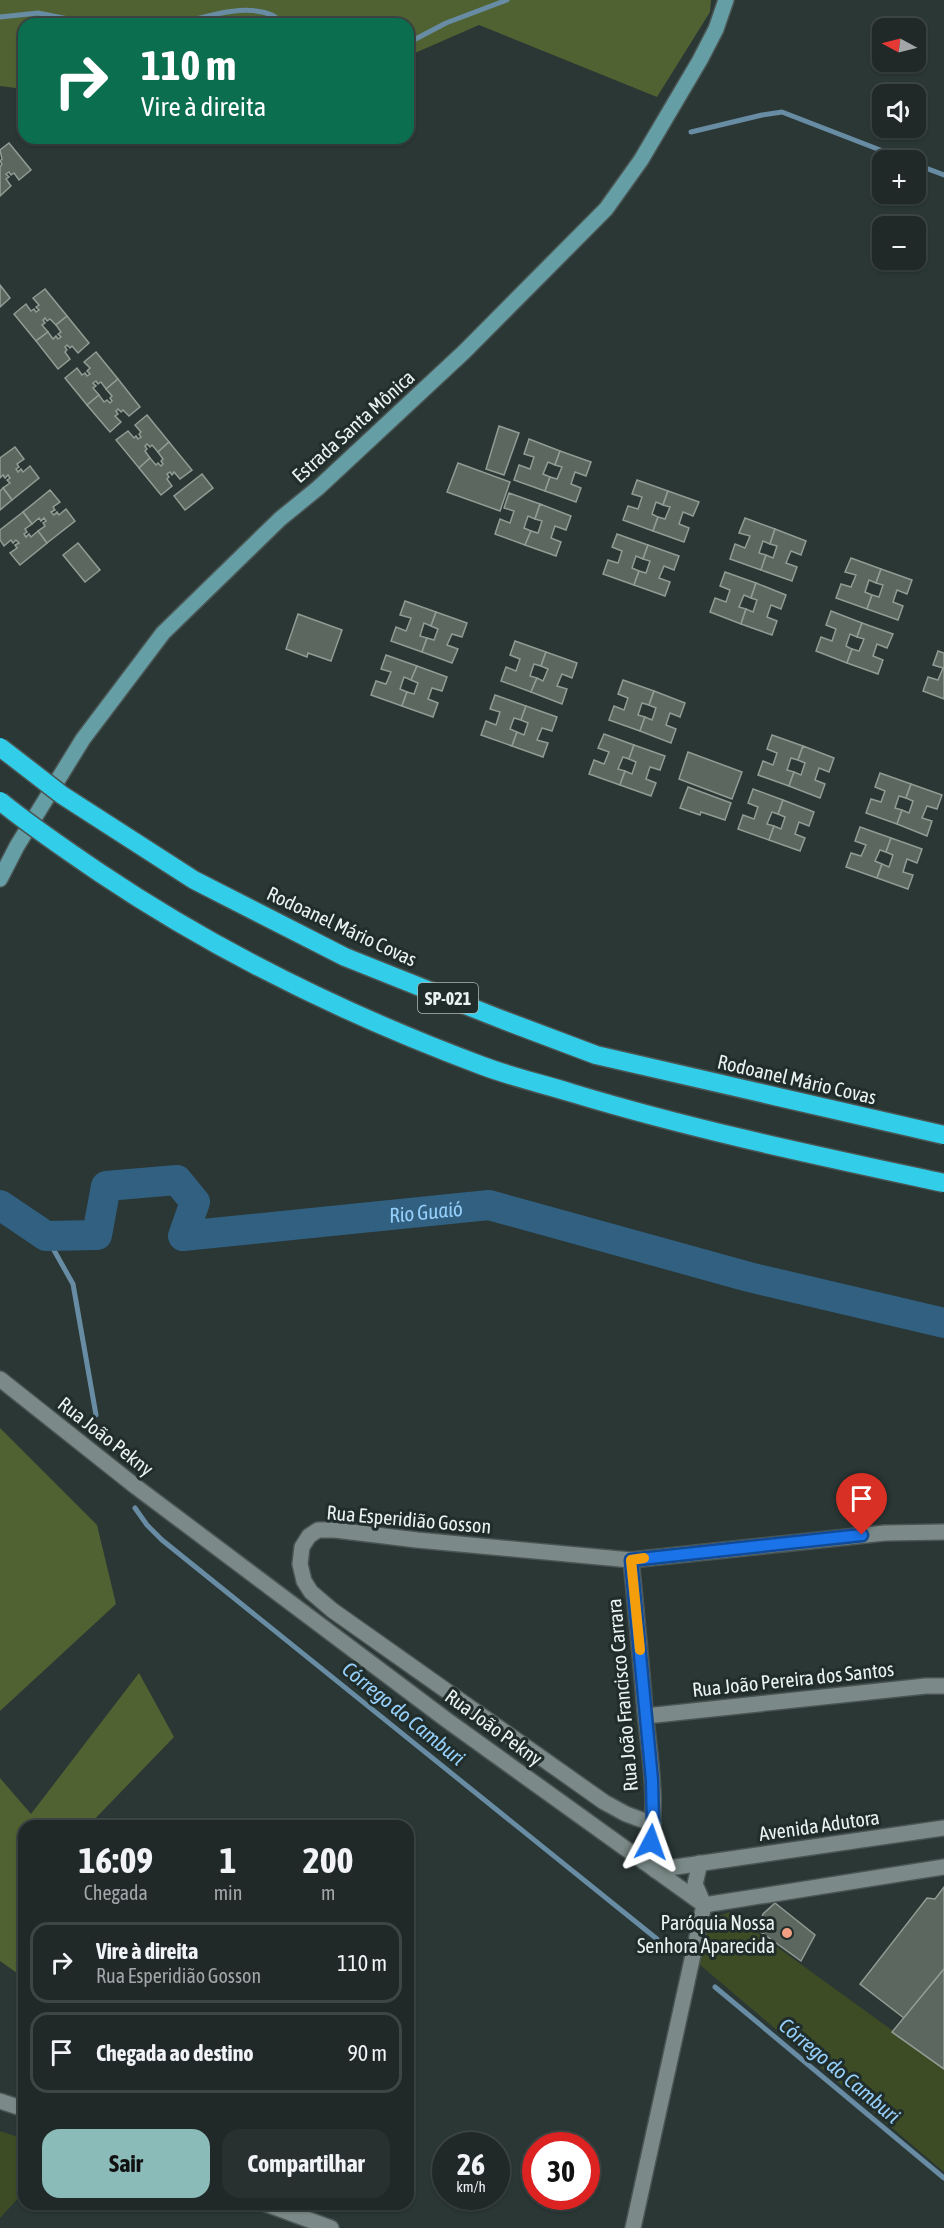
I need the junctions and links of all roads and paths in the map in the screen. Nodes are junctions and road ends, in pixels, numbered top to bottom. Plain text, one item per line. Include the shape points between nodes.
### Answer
1 (726, 0) edge
2 (0, 747) edge
3 (0, 801) edge
4 (0, 879) edge
5 (944, 1135) edge
6 (944, 1183) edge
7 (0, 1379) edge
8 (944, 1532) edge
9 (631, 1560) junction
10 (944, 1686) edge
11 (646, 1716) junction
12 (653, 1824) junction
13 (944, 1828) edge
14 (700, 1863) junction
15 (649, 1866) junction
16 (944, 1867) edge
17 (704, 1905) junction
18 (0, 2101) edge
19 (18, 2107) edge
20 (277, 2210) edge
21 (301, 2223) edge
22 (331, 2228) edge
23 (633, 2228) edge

1 - 4 main road, Estrada Santa Mônica via 700,60 641,160 606,208 464,352 280,519 163,633 83,739
2 - 5 highway, Rodoanel Mário Covas / SP-021, bridge via 62,795 194,880 345,957 596,1055
3 - 6 highway, SP-021, bridge via 34,829 147,905 225,949 320,998 484,1067 626,1109
7 - 15 street, Rua João Pekny via 135,1486 448,1721
8 - 9 street, Rua Esperidião Gosson via 885,1533
9 - 11 street, Rua João Francisco Carrara
9 - 12 street, Rua Esperidião Gosson via 318,1530 302,1547 300,1564 304,1581 332,1610 603,1802
10 - 11 street, Rua João Pereira dos Santos
11 - 12 street, Rua João Francisco Carrara
12 - 15 street, Rua João Francisco Carrara
13 - 14 street, Avenida Adutora
14 - 15 street, Avenida Adutora
14 - 17 street via 695,1884
15 - 17 street, Rua João Pekny
16 - 17 street
17 - 23 street
18 - 19 street
20 - 21 street
21 - 22 street

